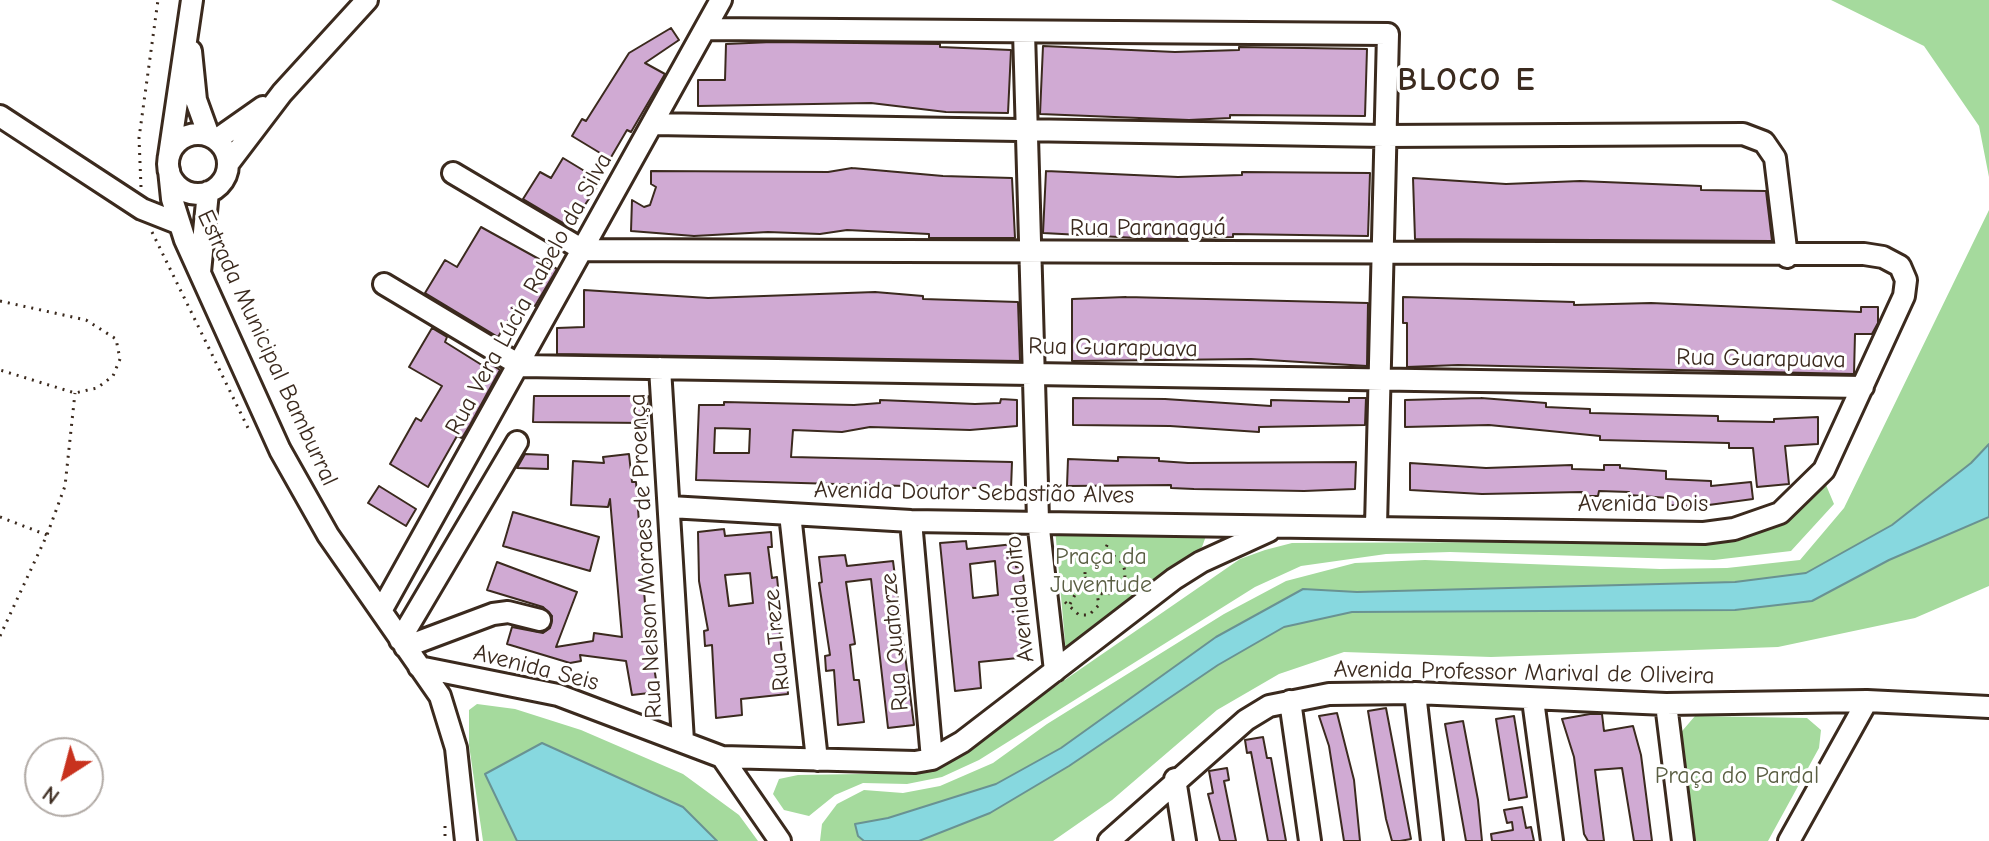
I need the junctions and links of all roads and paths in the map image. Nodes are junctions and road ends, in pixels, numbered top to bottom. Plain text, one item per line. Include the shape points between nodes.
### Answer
1 (192, 0) edge
2 (721, 0) edge
3 (362, 3) edge
4 (189, 23) junction
5 (705, 29) junction
6 (1024, 32) junction
7 (282, 93) junction
8 (0, 116) edge
9 (653, 124) junction
10 (1024, 128) junction
11 (1384, 136) junction
12 (212, 138) junction
13 (228, 164) junction
14 (169, 165) junction
15 (453, 173) dead end
16 (208, 192) junction
17 (180, 224) junction
18 (583, 250) junction
19 (1029, 253) junction
20 (1864, 254) joint
21 (1382, 255) junction
22 (1787, 257) junction
23 (200, 272) junction
24 (384, 284) dead end
25 (0, 301) edge
26 (521, 366) junction
27 (660, 368) junction
28 (0, 370) edge
29 (1032, 373) junction
30 (1380, 378) junction
31 (1863, 387) junction
32 (75, 393) junction
33 (517, 442) dead end
34 (670, 507) junction
35 (790, 514) junction
36 (0, 517) edge
37 (1038, 520) junction
38 (911, 521) junction
39 (1376, 526) junction
40 (1276, 528) junction
41 (47, 535) junction
42 (1094, 591) junction
43 (381, 611) junction
44 (540, 620) dead end
45 (0, 636) edge
46 (403, 643) junction
47 (419, 667) junction
48 (1055, 671) junction
49 (1415, 693) junction
50 (1533, 700) junction
51 (1290, 701) junction
52 (1867, 701) junction
53 (1666, 704) junction
54 (1989, 707) edge
55 (683, 741) junction
56 (722, 757) junction
57 (932, 759) junction
58 (817, 760) junction
59 (1175, 779) junction
60 (466, 841) edge
61 (780, 841) edge
62 (1109, 841) edge
63 (1185, 841) edge
64 (1310, 841) edge
65 (1432, 841) edge
66 (1552, 841) edge
67 (1683, 841) edge
68 (1789, 841) edge

1 - 4 street
2 - 5 street, Rua Vera Lúcia Rabelo da Silva
3 - 7 street
4 - 12 street via 196,100
4 - 14 street, Estrada Municipal Bamburral
5 - 6 street
5 - 9 street, Rua Vera Lúcia Rabelo da Silva
6 - 10 street, Avenida Oito
6 - 11 street via 1388,34
7 - 12 street
7 - 13 street
8 - 17 street via 142,209
9 - 10 street
9 - 18 street, Rua Vera Lúcia Rabelo da Silva
10 - 11 street
10 - 19 street, Avenida Oito
11 - 21 street
11 - 22 street via 1754,137 1769,146 1775,158
12 - 13 street via 223,147
12 - 14 street via 183,138 171,151
13 - 16 street via 222,182
14 - 16 street via 180,187
14 - 17 street, Estrada Municipal Bamburral
15 - 18 street
16 - 23 street
17 - 23 street, Estrada Municipal Bamburral
18 - 19 street, Rua Paranaguá
18 - 26 street, Rua Vera Lúcia Rabelo da Silva
19 - 21 street, Rua Paranaguá
19 - 29 street, Avenida Oito
20 - 22 street, Rua Paranaguá
20 - 31 street, Avenida Dois via 1900,266 1906,280 1904,296
21 - 22 street, Rua Paranaguá
21 - 30 street
23 - 43 street, Estrada Municipal Bamburral via 280,450 328,535
24 - 26 street
25 - 32 path via 86,320 116,339 120,359 113,376 97,388
26 - 27 street, Rua Guarapuava
26 - 43 street, Rua Vera Lúcia Rabelo da Silva
27 - 29 street, Rua Guarapuava
27 - 34 street, Rua Nelson Moraes de Proença
28 - 32 path
29 - 30 street, Rua Guarapuava
29 - 37 street, Avenida Oito
30 - 31 street, Rua Guarapuava
30 - 39 street
31 - 39 street, Avenida Dois via 1824,470 1797,501 1761,521 1704,533
32 - 41 path via 65,486
33 - 46 street
34 - 35 street, Avenida Doutor Sebastião Alves
34 - 55 street, Rua Nelson Moraes de Proença
35 - 38 street, Avenida Doutor Sebastião Alves
35 - 58 street, Rua Treze
36 - 41 path
37 - 38 street, Avenida Doutor Sebastião Alves
37 - 40 street, Avenida Doutor Sebastião Alves
37 - 48 street, Avenida Oito
38 - 57 street, Rua Quatorze
39 - 40 street, Avenida Dois
40 - 48 street via 1174,579
41 - 45 path
42 - 42 path via 1099,605 1093,613 1075,612 1070,600 1074,592 1082,587
42 - 42 path via 1110,594 1121,587 1125,575 1116,558 1103,554 1088,564 1087,582
43 - 46 street, Estrada Municipal Bamburral
44 - 46 street via 493,614
46 - 47 street, Estrada Municipal Bamburral
47 - 55 street, Avenida Seis via 558,695
47 - 60 street, Estrada Municipal Bamburral via 440,696 450,723
48 - 57 street
49 - 50 street, Avenida Professor Marival de Oliveira
49 - 51 street, Avenida Professor Marival de Oliveira via 1329,694
49 - 65 street
50 - 53 street, Avenida Professor Marival de Oliveira
50 - 66 street
51 - 59 street, Avenida Professor Marival de Oliveira via 1246,720
51 - 64 street
52 - 53 street, Avenida Professor Marival de Oliveira
52 - 54 street, Avenida Professor Marival de Oliveira
52 - 68 street
53 - 67 street
55 - 56 street, Avenida Seis
56 - 58 street
56 - 61 street
57 - 58 street
59 - 62 street, Avenida Professor Marival de Oliveira
59 - 63 street

